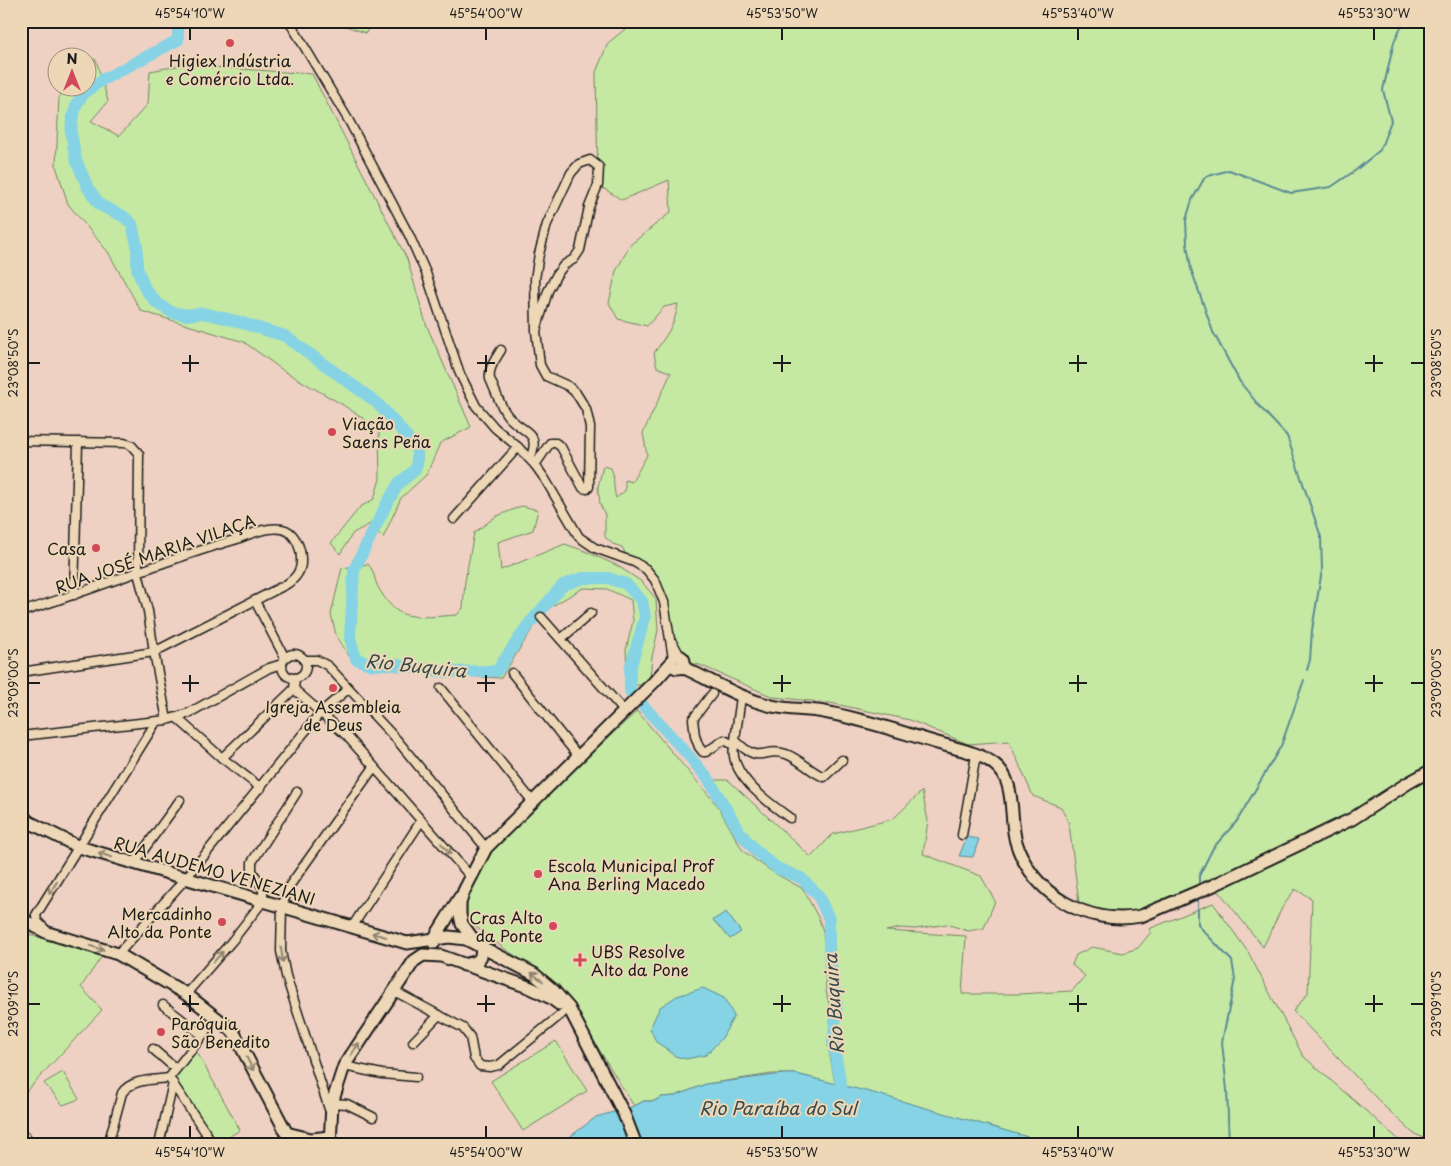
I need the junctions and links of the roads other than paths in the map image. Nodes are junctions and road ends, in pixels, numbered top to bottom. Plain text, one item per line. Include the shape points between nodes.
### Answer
1 (289, 21) edge
2 (536, 331) junction
3 (501, 350) dead end
4 (21, 440) edge
5 (78, 442) junction
6 (518, 447) junction
7 (533, 462) junction
8 (454, 519) dead end
9 (138, 573) junction
10 (74, 596) junction
11 (255, 601) junction
12 (21, 612) edge
13 (591, 612) dead end
14 (541, 617) dead end
15 (560, 639) junction
16 (154, 652) junction
17 (304, 660) junction
18 (284, 661) junction
19 (678, 662) junction
20 (21, 672) edge
21 (512, 673) dead end
22 (295, 678) junction
23 (441, 688) dead end
24 (294, 689) junction
25 (348, 689) junction
26 (712, 694) dead end
27 (741, 697) junction
28 (626, 708) junction
29 (320, 713) junction
30 (176, 718) junction
31 (168, 720) junction
32 (156, 722) junction
33 (21, 736) edge
34 (735, 742) junction
35 (976, 755) junction
36 (578, 756) junction
37 (222, 758) junction
38 (842, 760) dead end
39 (374, 767) junction
40 (1430, 770) edge
41 (261, 788) junction
42 (297, 792) dead end
43 (180, 800) dead end
44 (533, 802) junction
45 (21, 814) edge
46 (790, 818) dead end
47 (421, 821) junction
48 (962, 836) dead end
49 (79, 847) junction
50 (486, 848) junction
51 (134, 863) junction
52 (471, 877) junction
53 (186, 878) junction
54 (464, 891) junction
55 (263, 901) junction
56 (282, 907) junction
57 (21, 919) edge
58 (352, 927) junction
59 (48, 933) junction
60 (434, 939) junction
61 (406, 942) junction
62 (479, 946) junction
63 (118, 954) junction
64 (441, 956) junction
65 (414, 961) junction
66 (464, 964) junction
67 (394, 992) junction
68 (186, 994) junction
69 (163, 1005) dead end
70 (569, 1010) junction
71 (439, 1015) junction
72 (217, 1017) junction
73 (202, 1035) junction
74 (412, 1042) dead end
75 (153, 1049) dead end
76 (344, 1066) junction
77 (176, 1069) junction
78 (416, 1077) dead end
79 (171, 1080) junction
80 (331, 1107) junction
81 (373, 1117) dead end
82 (286, 1133) junction
83 (22, 1135) edge
84 (208, 1137) junction
85 (330, 1141) edge
86 (31, 1145) edge
87 (108, 1145) edge
88 (159, 1145) edge
89 (191, 1145) edge
90 (214, 1145) edge
91 (293, 1145) edge
92 (636, 1145) edge

1 - 6 street via 349,120 409,235 426,273 468,393 495,428
2 - 2 street via 535,279 543,234 571,173 579,164 590,160 599,167 599,181 588,207 580,250 557,274
2 - 7 street via 544,373 572,390 586,409 590,427 589,487 587,490 583,488 556,443 550,442
3 - 7 street via 491,367 490,379 506,413 532,436 535,448
4 - 5 street
5 - 9 street via 124,443 131,445 139,454
5 - 10 street
6 - 7 street
6 - 8 street
7 - 19 street via 579,537 595,548 634,562 655,580 662,595
9 - 10 street, RUA JOSÉ MARIA VILAÇA
9 - 11 street, RUA JOSÉ MARIA VILAÇA via 260,532 286,530 296,540 302,557 297,575
9 - 16 street
10 - 12 street, RUA JOSÉ MARIA VILAÇA
11 - 16 street
11 - 18 street
13 - 15 street
14 - 15 street
15 - 28 street
16 - 20 street
16 - 31 street
17 - 18 street via 295,654
17 - 22 street via 304,671
17 - 25 street via 317,660 328,666
18 - 22 street via 285,674
18 - 30 street
19 - 27 main road
19 - 28 main road
21 - 36 street
22 - 24 street
23 - 44 street
24 - 29 street
24 - 37 street
25 - 29 street
25 - 50 street via 397,740
26 - 34 street via 693,719 699,747 706,752 724,740
27 - 34 street
27 - 35 main road via 774,707 824,712
28 - 36 main road
29 - 39 street
29 - 41 street
30 - 31 street
30 - 37 street
31 - 32 street
32 - 33 street
32 - 49 street
34 - 38 street via 753,755 788,755 823,776
34 - 46 street via 734,756 747,782
35 - 40 main road via 1002,772 1011,799 1016,843 1030,872 1062,902 1080,911 1109,918 1147,914 1214,885 1352,819
35 - 48 street
36 - 44 main road
37 - 41 street
39 - 47 street
39 - 56 street via 288,888
41 - 53 street
42 - 55 street via 252,862 252,871 263,888
43 - 51 street
44 - 50 main road
45 - 49 main road, RUA AUDEMO VENEZIANI via 29,822
47 -> 52 street
47 - 58 street
51 -> 49 main road, RUA AUDEMO VENEZIANI
49 -> 59 street via 36,914
50 - 52 main road
51 - 53 main road, RUA AUDEMO VENEZIANI
52 - 54 main road
53 - 55 main road, RUA AUDEMO VENEZIANI
53 - 63 street
54 - 60 main road
54 - 62 main road via 460,915 462,924
55 - 56 main road, RUA AUDEMO VENEZIANI
68 -> 55 street
56 - 58 main road, RUA AUDEMO VENEZIANI
56 -> 80 street via 281,951 286,976
57 - 59 main road
61 -> 58 main road, RUA AUDEMO VENEZIANI
59 -> 63 main road
60 - 61 main road, RUA AUDEMO VENEZIANI
60 - 62 main road, RUA AUDEMO VENEZIANI via 458,938
60 - 64 main road
61 - 65 main road via 414,950
62 - 66 main road via 481,956 478,961
70 -> 62 main road, RUA AUDEMO VENEZIANI via 534,974
63 - 68 main road
64 - 65 main road, RUA AUDEMO VENEZIANI via 423,955
64 - 66 main road, RUA AUDEMO VENEZIANI
65 - 67 main road
66 - 70 main road, RUA AUDEMO VENEZIANI via 531,988
67 - 71 street
76 -> 67 main road
68 - 72 main road
69 - 73 street
70 - 71 street via 498,1065 490,1067 477,1063 464,1028
70 - 92 main road, RUA AUDEMO VENEZIANI via 624,1114
71 - 74 street
72 - 73 street
72 -> 82 main road via 233,1031
73 - 77 street
75 - 77 street
76 - 78 street
76 - 80 main road
77 - 79 street
79 - 84 street
79 - 87 street via 126,1086
79 - 88 street
80 - 81 street via 347,1104
80 - 85 main road
82 - 85 main road
82 - 91 main road
83 - 86 street
84 - 89 street
84 - 90 street

